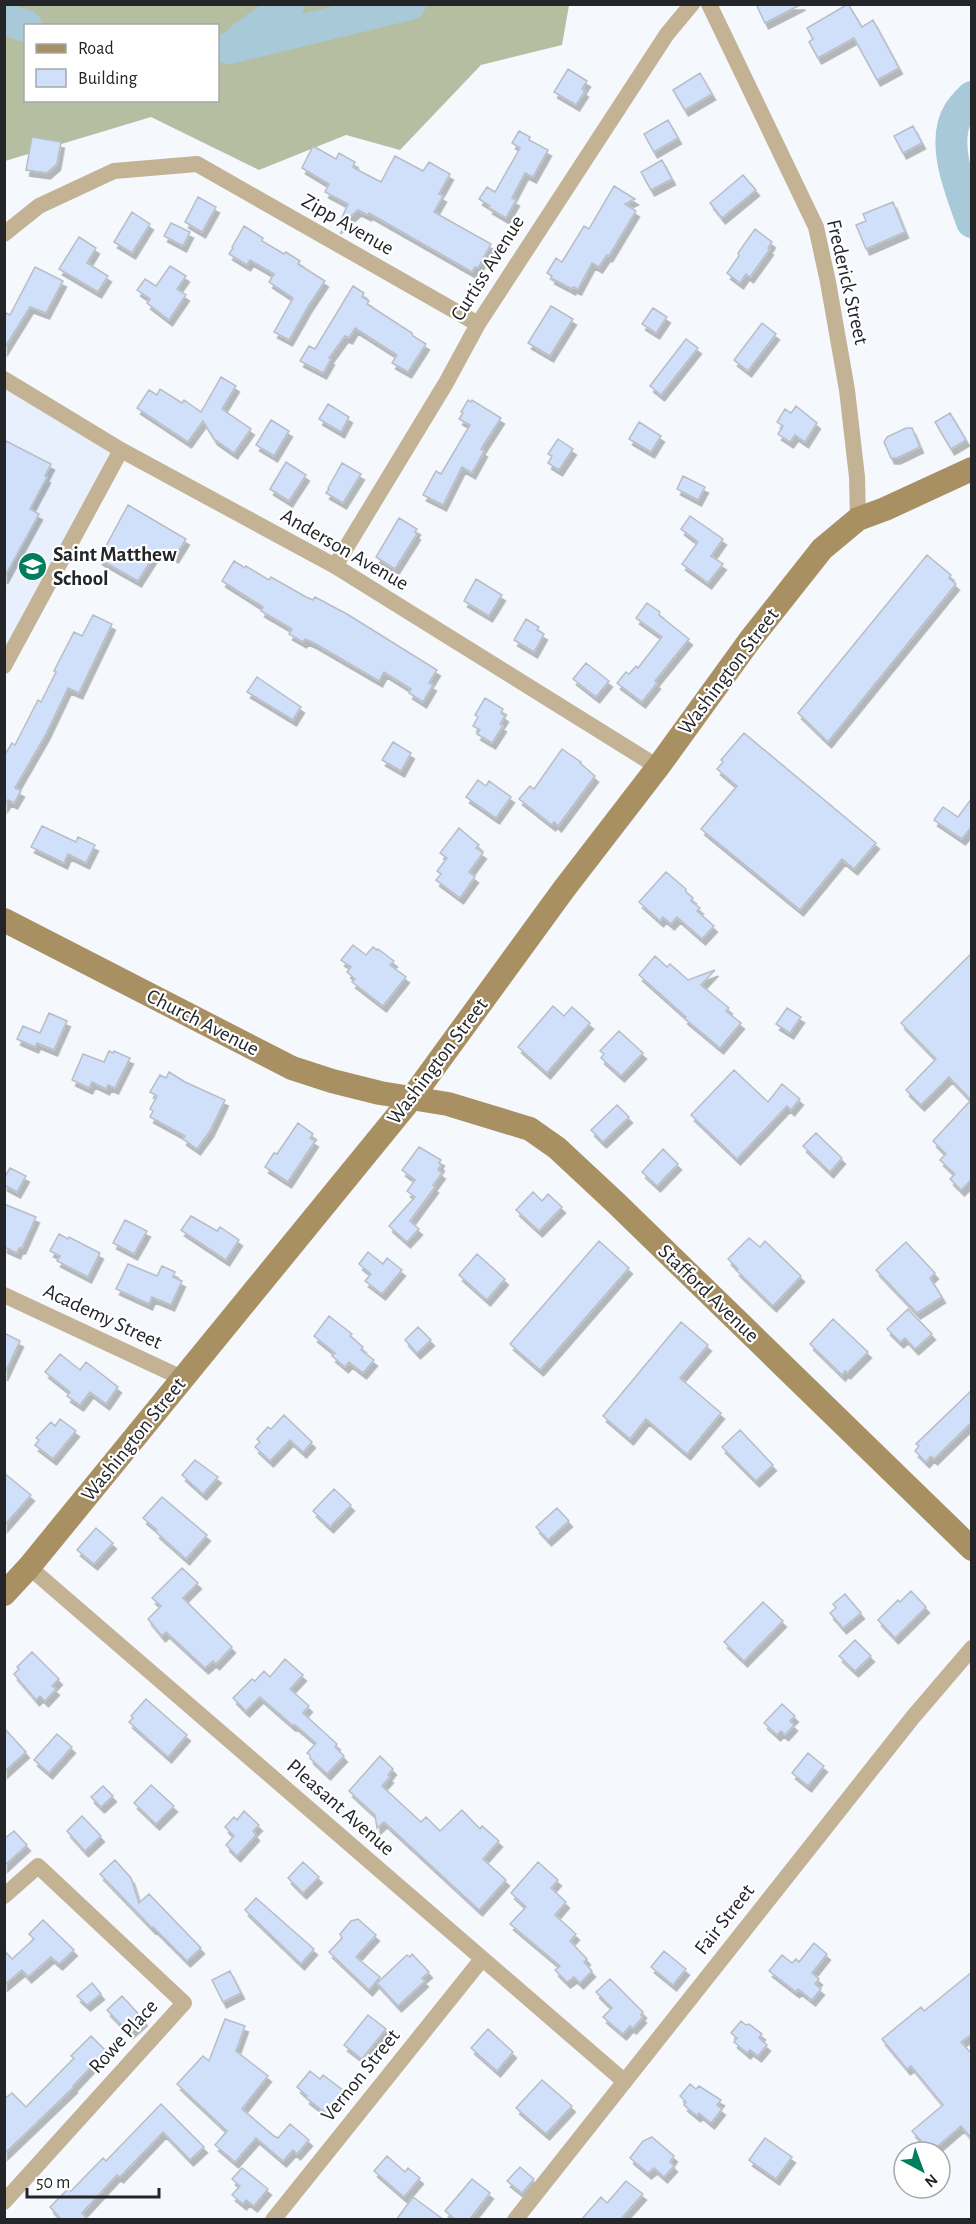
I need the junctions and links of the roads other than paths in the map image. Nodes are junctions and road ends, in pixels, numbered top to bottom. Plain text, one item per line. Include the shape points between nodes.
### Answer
1 (692, 4) edge
2 (709, 4) edge
3 (4, 234) edge
4 (478, 324) junction
5 (4, 379) edge
6 (122, 450) junction
7 (972, 470) edge
8 (858, 519) junction
9 (335, 566) junction
10 (4, 666) edge
11 (658, 767) junction
12 (4, 920) edge
13 (411, 1099) junction
14 (4, 1295) edge
15 (182, 1378) junction
16 (972, 1549) edge
17 (29, 1567) junction
18 (4, 1594) edge
19 (972, 1648) edge
20 (4, 1896) edge
21 (482, 1959) junction
22 (624, 2081) junction
23 (4, 2202) edge
24 (273, 2220) edge
25 (515, 2220) edge

1 - 4 street, Curtiss Avenue via 667,34
2 - 8 street, Frederick Street via 816,227 847,390
3 - 4 street, Zipp Avenue via 39,207 114,171 197,164
4 - 9 street, Curtiss Avenue
5 - 6 street, Anderson Avenue
6 - 9 street, Anderson Avenue
6 - 10 street
7 - 8 main road, Washington Street
8 - 11 main road, Washington Street via 822,549
9 - 11 street, Anderson Avenue
11 - 13 main road, Washington Street
12 - 13 main road, Church Avenue via 292,1068
13 - 15 main road, Washington Street
13 - 16 main road, Stafford Avenue via 448,1104 530,1129 557,1148
14 - 15 street, Academy Street
15 - 17 main road, Washington Street
17 - 18 main road, Washington Street
17 - 21 street, Pleasant Avenue
19 - 22 street, Fair Street
20 - 23 street, Rowe Place via 38,1866 184,2003
21 - 22 street, Pleasant Avenue
21 - 24 street, Vernon Street
22 - 25 street, Fair Street

